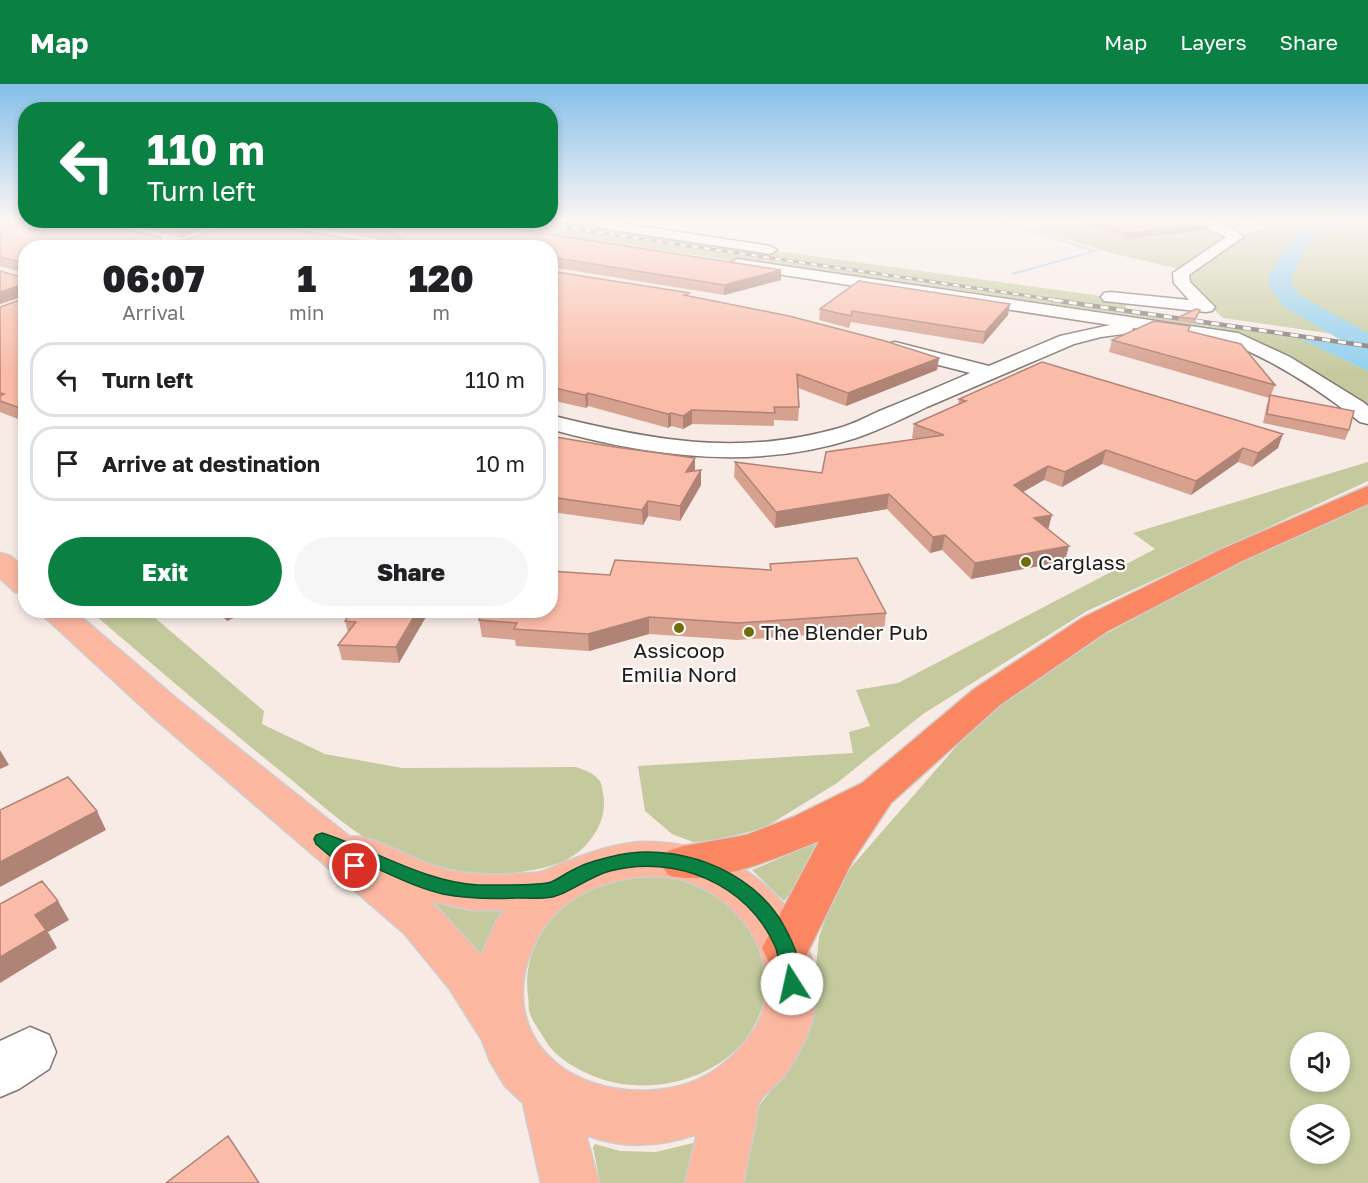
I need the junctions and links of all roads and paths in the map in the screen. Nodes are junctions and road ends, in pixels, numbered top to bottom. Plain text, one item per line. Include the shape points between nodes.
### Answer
1 (788, 271) edge
2 (1184, 271) edge
3 (1095, 295) dead end
4 (1040, 308) junction
5 (1103, 325) junction
6 (1073, 333) junction
7 (874, 342) edge
8 (989, 372) junction
9 (1368, 417) edge
10 (558, 424) edge
11 (1368, 494) edge
12 (0, 562) edge
13 (18, 578) edge
14 (62, 618) edge
15 (877, 793) junction
16 (322, 839) junction
17 (682, 863) junction
18 (552, 890) junction
19 (786, 948) junction
20 (502, 1029) junction
21 (547, 1089) junction
22 (735, 1089) junction
23 (570, 1183) edge
24 (714, 1183) edge

1 - 4 street
2 - 3 street via 1182,283 1206,307
4 - 5 street
4 - 6 street via 1068,318
5 - 6 street
5 - 9 street via 1157,326 1242,341 1318,383
6 - 8 street
7 - 8 street
8 - 10 street via 848,433 786,447 727,451 663,447
11 - 15 highway via 1232,555 1094,625 987,697
12 - 13 main road
14 - 16 main road
15 - 17 highway via 808,828 751,850
15 - 19 highway via 834,853
16 - 18 main road via 460,890
16 - 20 main road via 420,919 466,973
17 - 18 main road via 642,859 612,864 583,873
17 - 19 main road via 716,874 746,892 769,917
18 - 20 main road via 524,917 504,951 496,989
19 - 22 main road via 792,984 786,1022 766,1058
20 - 21 main road via 519,1062
21 - 22 main road via 590,1111 640,1118 691,1111
21 - 23 main road
22 - 24 main road

